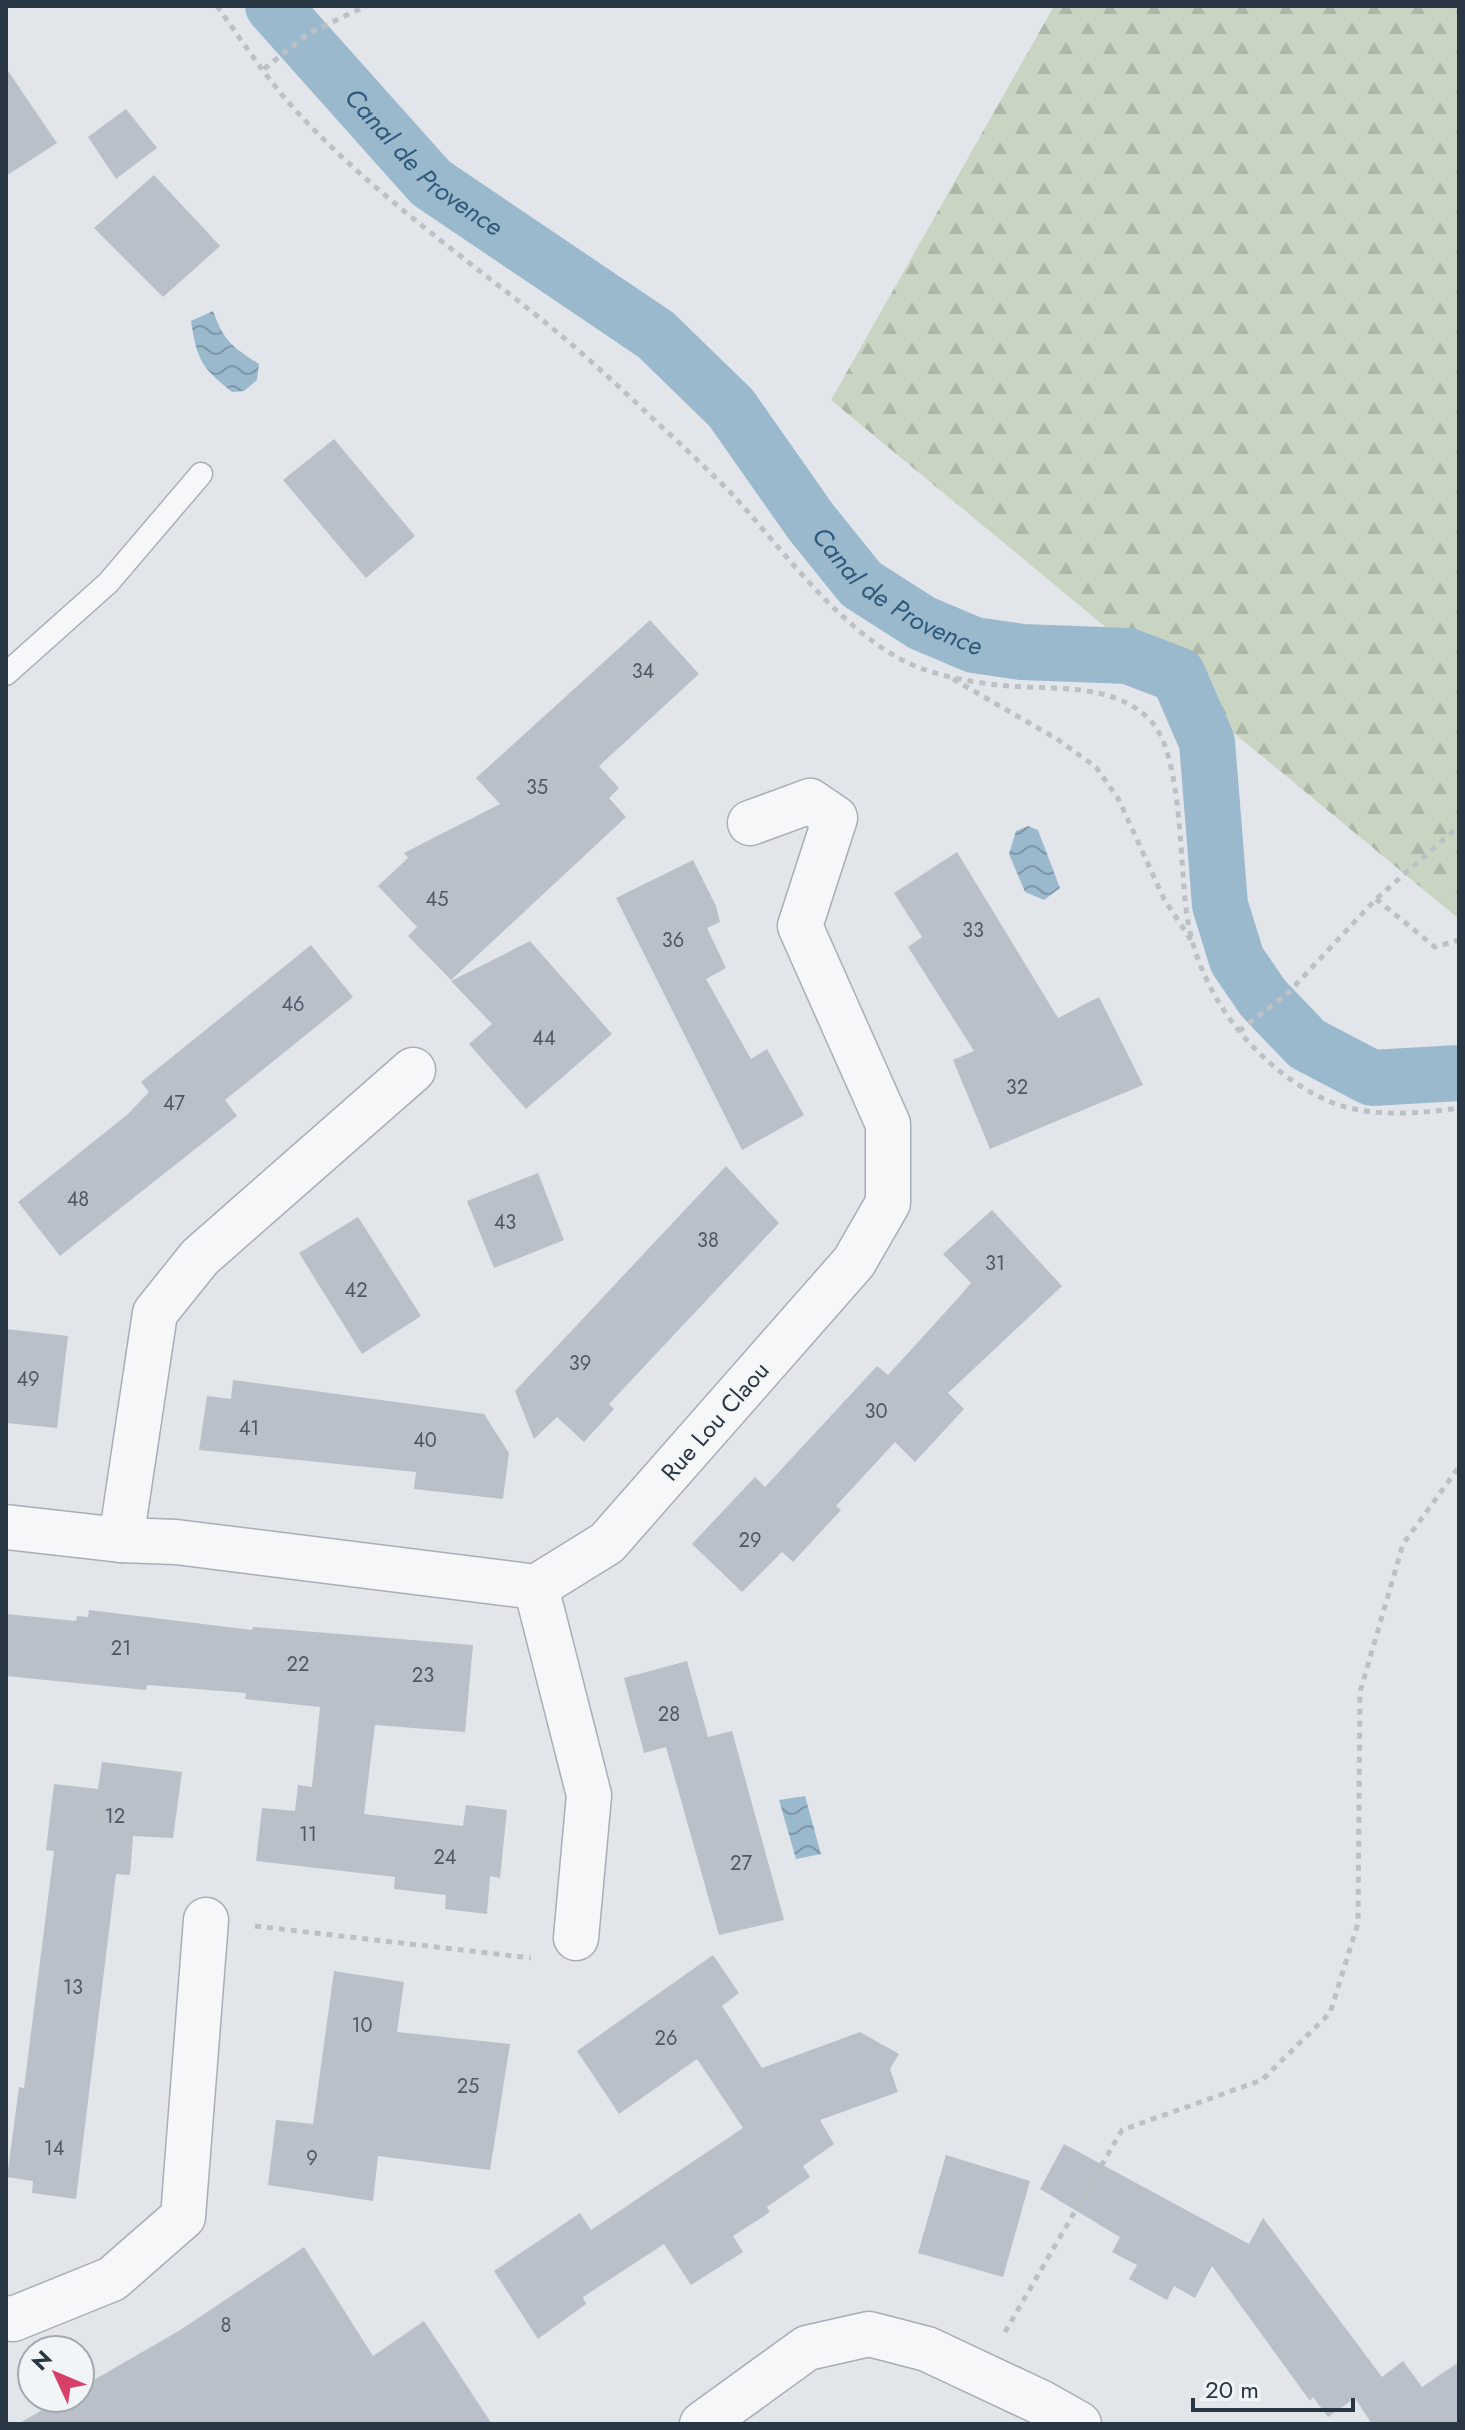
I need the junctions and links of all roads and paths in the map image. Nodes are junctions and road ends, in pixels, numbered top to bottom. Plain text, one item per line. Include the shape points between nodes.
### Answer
1 (217, 6) edge
2 (366, 6) edge
3 (264, 69) junction
4 (201, 474) dead end
5 (6, 674) edge
6 (947, 676) junction
7 (750, 823) dead end
8 (1459, 826) edge
9 (1376, 899) junction
10 (1459, 940) edge
11 (1196, 948) junction
12 (1239, 1031) junction
13 (413, 1070) dead end
14 (1459, 1108) edge
15 (1459, 1467) edge
16 (6, 1527) edge
17 (121, 1540) junction
18 (536, 1587) junction
19 (206, 1920) joint
20 (576, 1938) joint
21 (6, 2318) edge
22 (980, 2374) junction
23 (702, 2424) edge
24 (1079, 2424) edge

1 - 3 path
2 - 3 path via 309,33
3 - 6 path via 297,112 371,183 554,330 658,423 729,491 834,607 896,657
4 - 5 lane via 108,583
6 - 11 path via 1096,767 1119,800 1164,899
6 - 11 path via 1001,685 1069,687 1137,708 1156,726 1168,752 1188,926
7 - 18 street, Rue Lou Claou via 810,801 835,818 800,926 888,1124 888,1203 854,1262 607,1543
8 - 9 path
9 - 10 path via 1435,947
9 - 12 path via 1288,993
11 - 12 path via 1206,979
12 - 14 path via 1289,1078 1329,1102 1377,1111
13 - 17 street via 200,1257 155,1313
15 - 22 path via 1403,1544 1360,1692 1358,1923 1330,2013 1262,2080 1122,2130
16 - 17 street
17 - 18 street via 176,1542
18 - 20 street via 589,1795
19 - 20 path via 541,1959
19 - 21 street via 183,2217 112,2279
22 - 23 street via 927,2349 869,2334 807,2348
22 - 24 street

